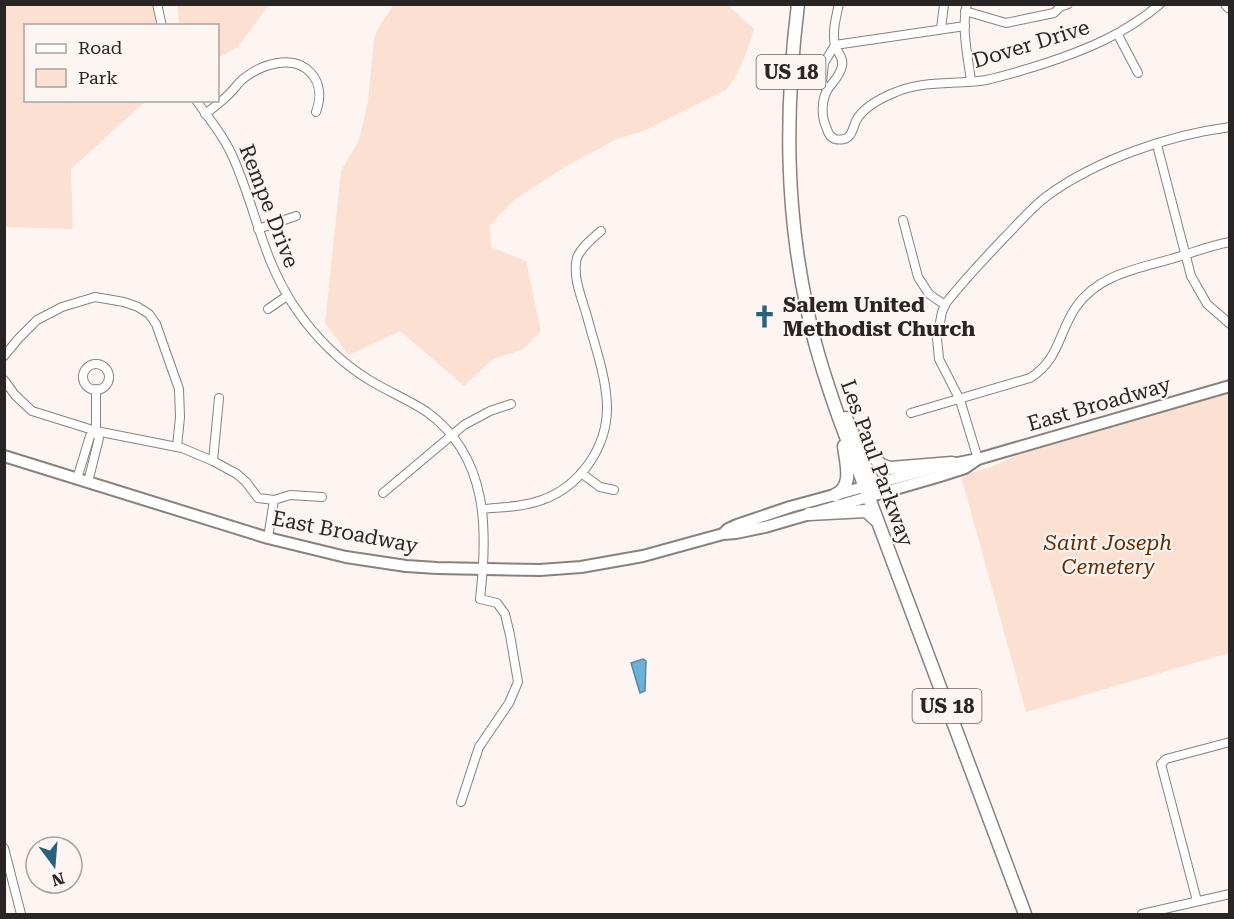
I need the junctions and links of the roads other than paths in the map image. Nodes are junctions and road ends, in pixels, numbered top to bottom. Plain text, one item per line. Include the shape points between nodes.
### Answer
1 (157, 4) edge
2 (798, 4) edge
3 (839, 4) edge
4 (944, 4) edge
5 (1068, 4) edge
6 (1160, 4) edge
7 (966, 8) edge
8 (162, 24) edge
9 (965, 26) junction
10 (941, 29) junction
11 (1118, 35) junction
12 (835, 45) junction
13 (1138, 73) dead end
14 (971, 81) junction
15 (827, 90) junction
16 (197, 102) edge
17 (316, 112) dead end
18 (205, 114) junction
19 (1230, 127) edge
20 (1157, 145) junction
21 (296, 216) dead end
22 (903, 220) dead end
23 (258, 229) junction
24 (601, 231) dead end
25 (1230, 242) edge
26 (1185, 255) junction
27 (287, 296) junction
28 (945, 305) junction
29 (268, 309) dead end
30 (1230, 324) edge
31 (4, 356) edge
32 (4, 380) edge
33 (1230, 386) edge
34 (96, 389) dead end
35 (831, 394) junction
36 (219, 398) dead end
37 (960, 400) junction
38 (511, 405) dead end
39 (912, 413) dead end
40 (842, 427) junction
41 (96, 431) junction
42 (451, 435) junction
43 (177, 447) junction
44 (871, 454) dead end
45 (4, 456) edge
46 (978, 459) junction
47 (213, 460) junction
48 (952, 463) junction
49 (581, 473) junction
50 (82, 481) junction
51 (875, 489) junction
52 (614, 490) dead end
53 (383, 493) dead end
54 (835, 495) junction
55 (322, 497) dead end
56 (274, 500) junction
57 (483, 509) junction
58 (809, 514) junction
59 (878, 522) junction
60 (723, 534) junction
61 (268, 538) junction
62 (483, 569) junction
63 (1230, 742) edge
64 (461, 802) dead end
65 (996, 838) junction
66 (4, 848) edge
67 (1230, 894) edge
68 (1197, 901) junction
69 (21, 915) edge
70 (1025, 915) edge
71 (1033, 915) edge
72 (1143, 915) edge

1 - 8 street
2 - 35 main road, Les Paul Parkway / US 18 via 788,112 791,212 808,315
3 - 12 street
4 - 10 street
5 - 7 street via 1054,13 1006,23
6 - 11 street, Dover Drive
7 - 9 street
9 - 10 street
9 - 14 street
10 - 12 street
11 - 13 street
11 - 14 street, Dover Drive via 1069,56
12 - 15 street via 824,63 822,82
12 - 15 street via 842,66
14 - 15 street, Dover Drive via 908,87 870,106 842,140 829,135 824,123 822,104
16 - 18 street, Rempe Drive
17 - 18 street via 319,91 313,75 302,66 285,62 253,72
18 - 23 street, Rempe Drive via 236,162
19 - 20 street
20 - 26 street
20 - 28 street via 1100,164 1044,198
21 - 23 street
22 - 28 street via 918,276 929,294
23 - 27 street, Rempe Drive
24 - 49 street via 582,249 576,268 607,406 601,441
25 - 26 street
26 - 30 street via 1197,288
26 - 37 street via 1128,271 1094,288 1072,313 1057,350 1038,373 1022,382
27 - 29 street
27 - 42 street, Rempe Drive via 317,335 352,369 428,413
28 - 37 street via 937,350
31 - 43 street via 37,320 62,306 95,297 138,307 156,324 179,389
32 - 41 street, East Broadway via 32,411
33 - 46 main road, East Broadway
34 - 41 street
35 - 40 main road, Les Paul Parkway / US 18
35 - 51 main road via 849,423
36 - 47 street
37 - 39 street
37 - 46 street
38 - 42 street via 477,417
40 - 51 main road, Les Paul Parkway / US 18
40 - 54 main road via 848,480 843,491
41 - 43 street, East Broadway
41 - 50 street via 90,436
42 - 53 street
42 - 57 street, Rempe Drive via 472,469
43 - 47 street, East Broadway
44 - 48 main road via 890,468
45 - 50 main road, East Broadway
46 - 48 main road, East Broadway
46 - 51 main road, East Broadway via 956,471
47 - 56 street, East Broadway via 243,480 258,498
48 - 51 main road, East Broadway
49 - 52 street via 600,487
49 - 57 street via 564,489 542,500
50 - 61 main road, East Broadway
51 - 54 main road, East Broadway
51 - 58 main road, East Broadway
51 - 59 main road, Les Paul Parkway / US 18
54 - 60 main road, East Broadway via 759,517
55 - 56 street via 290,495
56 - 61 street
57 - 62 street, Rempe Drive
58 - 59 main road via 866,511
58 - 60 main road, East Broadway
59 - 65 main road, Les Paul Parkway / US 18
60 - 62 main road, East Broadway via 595,565
61 - 62 main road, East Broadway via 379,562
62 - 64 street, Rempe Drive via 480,599 496,603 505,614 518,682 509,703 479,747
63 - 68 street via 1166,759 1161,764
65 - 70 main road, Les Paul Parkway / US 18
65 - 71 main road via 1018,875
66 - 69 street
67 - 68 street
68 - 72 street

